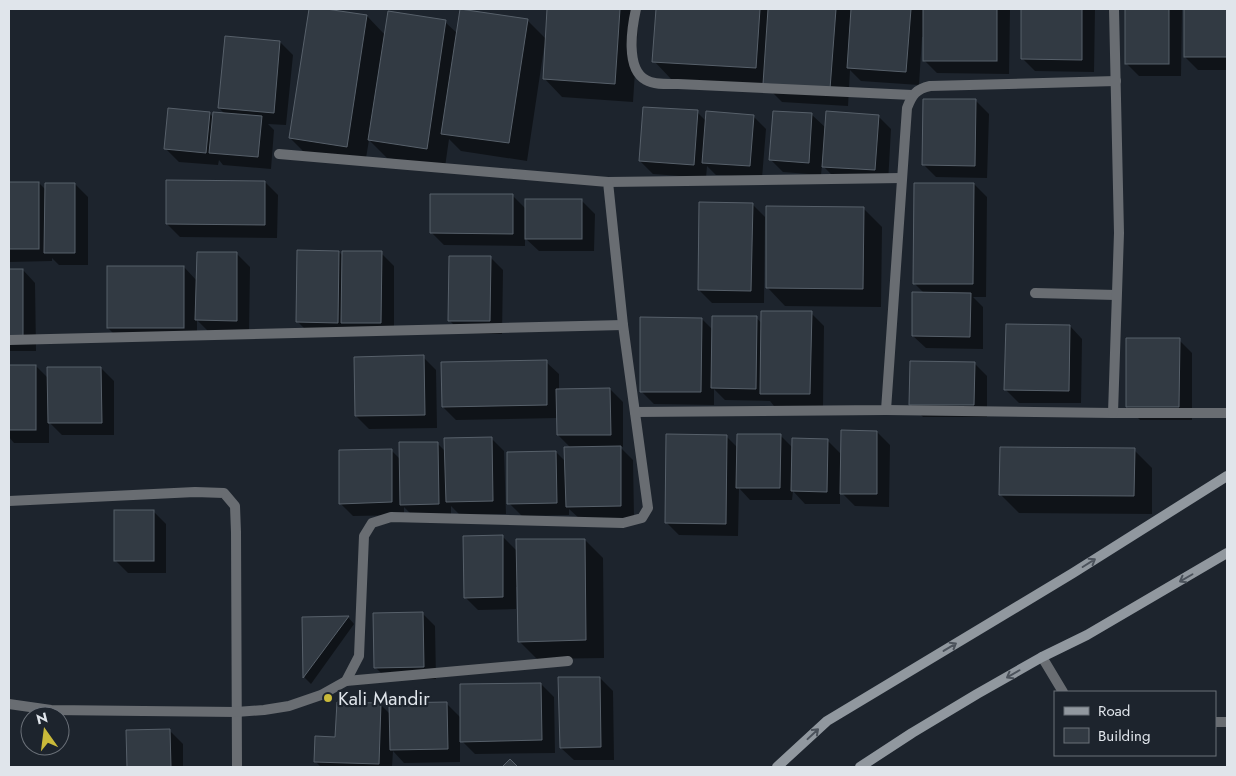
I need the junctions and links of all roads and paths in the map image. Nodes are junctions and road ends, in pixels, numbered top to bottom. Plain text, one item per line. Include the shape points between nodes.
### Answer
1 (636, 9) edge
2 (1114, 9) edge
3 (1116, 81) junction
4 (912, 95) junction
5 (279, 154) dead end
6 (902, 178) junction
7 (608, 182) junction
8 (1035, 293) dead end
9 (1116, 294) junction
10 (622, 326) junction
11 (9, 340) edge
12 (886, 410) junction
13 (635, 412) junction
14 (1114, 414) junction
15 (1227, 414) edge
16 (1227, 476) edge
17 (9, 501) edge
18 (1227, 552) edge
19 (1042, 657) junction
20 (568, 661) dead end
21 (346, 680) junction
22 (1062, 691) edge
23 (9, 704) edge
24 (236, 712) junction
25 (237, 767) edge
26 (777, 767) edge
27 (860, 767) edge

1 - 4 street via 632,57 637,72 646,81
2 - 3 street
3 - 4 street via 930,86 920,88
3 - 9 street via 1119,233
4 - 6 street via 907,108
5 - 7 street
6 - 7 street
6 - 12 street
7 - 10 street
8 - 9 street
9 - 14 street
10 - 11 street
10 - 13 street
12 - 13 street
12 - 14 street
13 - 21 street via 648,508 642,518 623,523 391,517 372,523 364,536 359,656
14 - 15 street
26 -> 16 main road via 827,721 1074,573
17 - 24 street via 224,493 234,506 236,532
18 -> 19 main road via 1087,635
19 - 22 street
19 -> 27 main road
20 - 21 street
21 - 24 street via 321,695 289,706
23 - 24 street via 52,710
24 - 25 street

